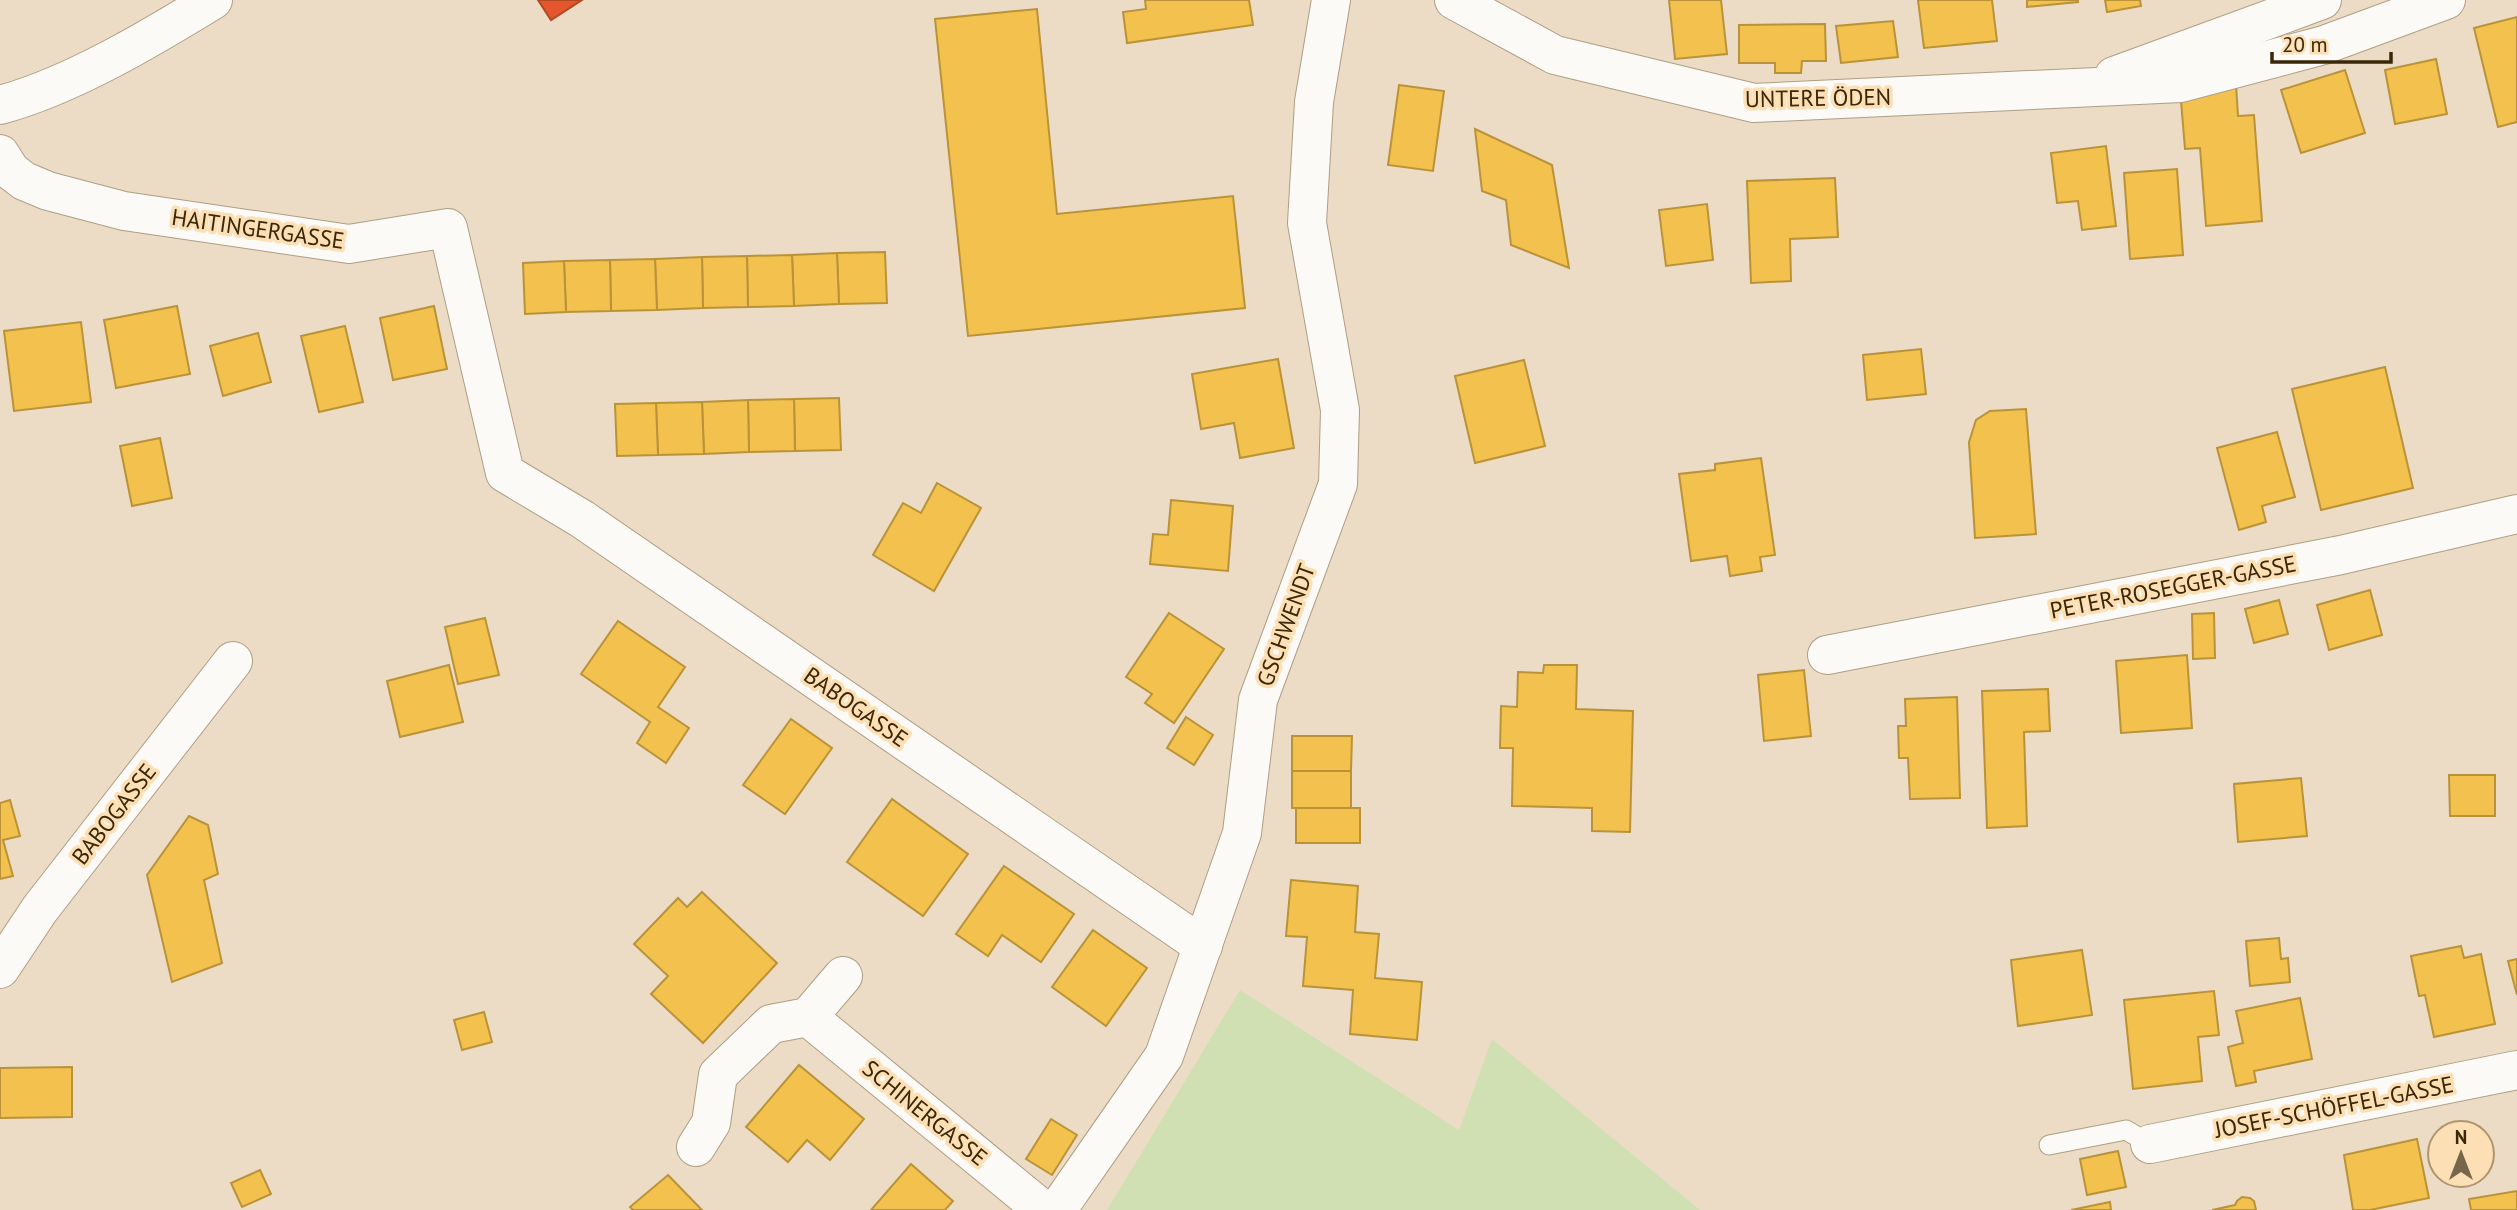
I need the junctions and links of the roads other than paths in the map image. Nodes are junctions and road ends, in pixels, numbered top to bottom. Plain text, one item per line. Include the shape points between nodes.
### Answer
1 (213, 0) edge
2 (1331, 0) edge
3 (1454, 0) edge
4 (2322, 0) edge
5 (2446, 0) edge
6 (2076, 89) junction
7 (0, 105) edge
8 (0, 154) edge
9 (505, 473) joint
10 (2517, 514) edge
11 (1827, 655) dead end
12 (233, 661) dead end
13 (1203, 946) junction
14 (0, 969) edge
15 (843, 976) dead end
16 (808, 1017) junction
17 (2517, 1070) edge
18 (2150, 1144) joint
19 (2049, 1145) dead end
20 (696, 1147) dead end
21 (1043, 1210) edge
22 (1057, 1210) edge

1 - 7 street via 156,36
2 - 13 street, GSCHWENDT via 1314,102 1307,223 1340,410 1338,484 1258,700 1242,833
3 - 6 street, UNTERE ÖDEN via 1555,55 1754,103
4 - 6 street, UNTERE ÖDEN
5 - 6 street, UNTERE ÖDEN via 2324,45 2181,83
8 - 9 street, HAITINGERGASSE via 24,181 124,211 349,244 448,228
9 - 13 street, BABOGASSE via 582,519
10 - 11 street, PETER-ROSEGGER-GASSE via 2341,555
12 - 14 street, BABOGASSE via 40,909
13 - 22 street, GSCHWENDT via 1164,1056
15 - 16 street
16 - 20 street via 771,1024 718,1075 711,1123
16 - 21 street, SCHINERGASSE
17 - 18 street, JOSEF-SCHÖFFEL-GASSE
18 - 19 lane via 2126,1130

